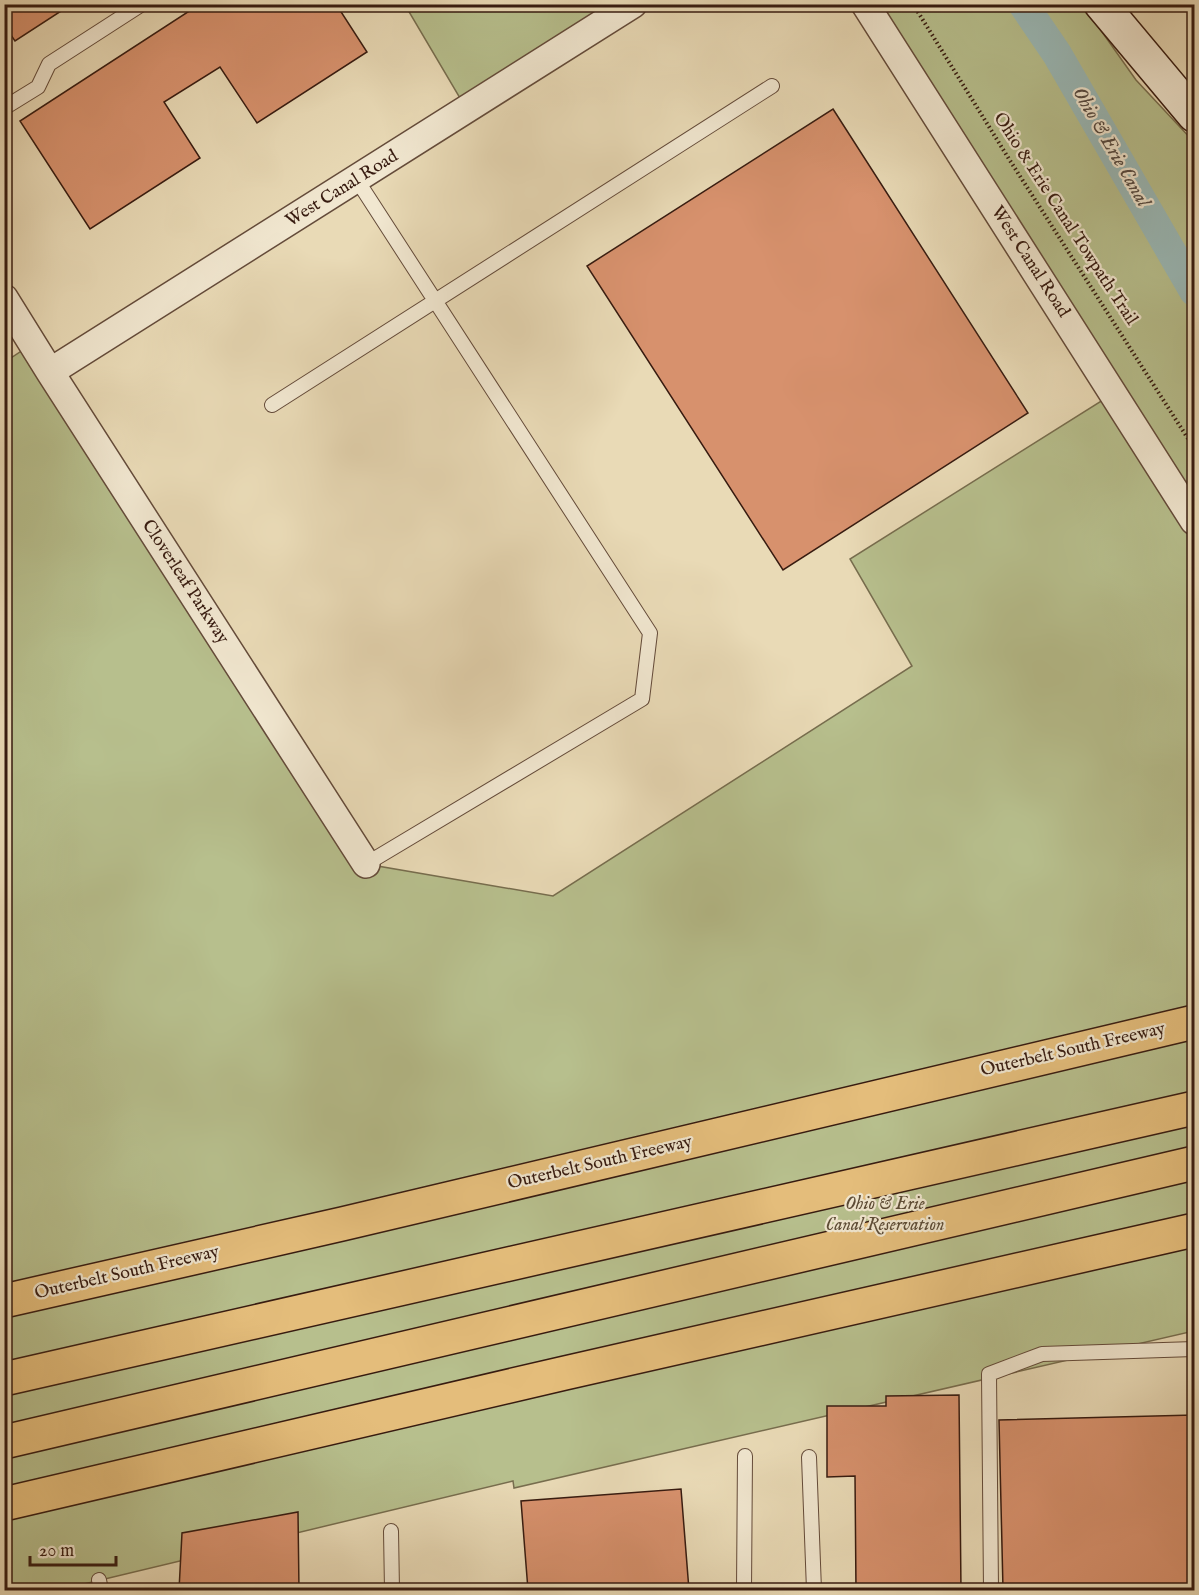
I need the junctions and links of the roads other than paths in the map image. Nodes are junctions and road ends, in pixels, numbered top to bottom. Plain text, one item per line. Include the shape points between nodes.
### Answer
1 (142, 4) edge
2 (633, 4) edge
3 (865, 4) edge
4 (1101, 4) edge
5 (772, 86) dead end
6 (4, 108) edge
7 (1194, 115) edge
8 (357, 180) junction
9 (5, 301) edge
10 (435, 301) junction
11 (50, 372) junction
12 (272, 405) dead end
13 (1194, 521) edge
14 (366, 864) joint
15 (1194, 1022) edge
16 (1194, 1108) edge
17 (1194, 1163) edge
18 (1194, 1230) edge
19 (4, 1301) edge
20 (1194, 1349) edge
21 (4, 1379) edge
22 (4, 1442) edge
23 (745, 1456) dead end
24 (809, 1456) dead end
25 (4, 1504) edge
26 (391, 1531) dead end
27 (392, 1590) edge
28 (744, 1590) edge
29 (814, 1590) edge
30 (991, 1590) edge

1 - 6 lane via 49,64 38,87
2 - 8 street, West Canal Road
3 - 13 street, West Canal Road
4 - 7 street
5 - 10 lane
8 - 10 lane
8 - 11 street, West Canal Road
9 - 11 street, Cloverleaf Parkway
10 - 12 lane
10 - 14 lane via 650,633 642,699
11 - 14 street, Cloverleaf Parkway
15 - 19 highway, Outerbelt South Freeway
16 - 21 highway
17 - 22 highway
18 - 25 highway
20 - 30 lane via 1042,1354 989,1374
23 - 28 lane
24 - 29 lane
26 - 27 lane

